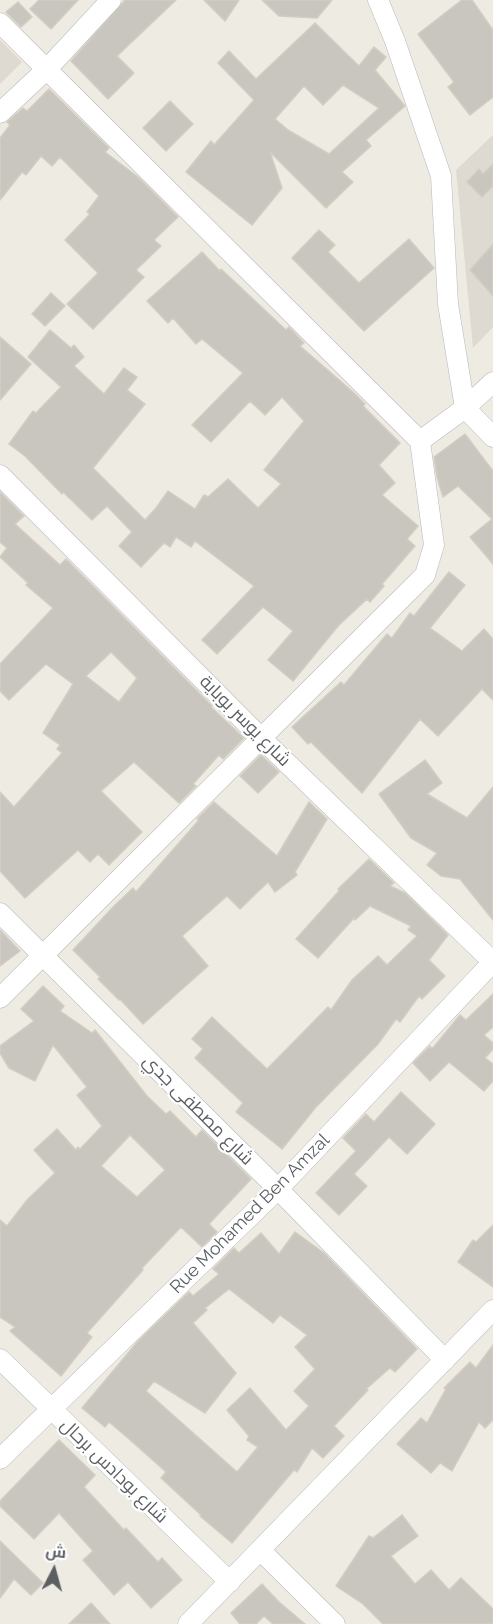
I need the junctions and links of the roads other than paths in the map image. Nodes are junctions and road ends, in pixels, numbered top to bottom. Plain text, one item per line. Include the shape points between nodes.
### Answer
1 (111, 0) edge
2 (378, 0) edge
3 (0, 23) edge
4 (47, 69) junction
5 (0, 113) edge
6 (493, 382) edge
7 (465, 408) junction
8 (493, 437) edge
9 (420, 441) junction
10 (0, 475) edge
11 (260, 737) junction
12 (0, 914) edge
13 (43, 955) junction
14 (493, 962) edge
15 (0, 998) edge
16 (278, 1189) junction
17 (491, 1316) edge
18 (0, 1359) edge
19 (445, 1360) junction
20 (50, 1409) junction
21 (0, 1459) edge
22 (261, 1551) junction
23 (230, 1582) junction
24 (188, 1624) edge
25 (335, 1624) edge

1 - 4 street
2 - 7 street via 441,176 448,304
3 - 4 street
4 - 5 street
4 - 9 street
6 - 7 street
7 - 8 street
7 - 9 street
9 - 11 street via 434,545 425,575
10 - 11 street, شارع يوسر بوباية
11 - 13 street
11 - 14 street, شارع يوسر بوباية
12 - 13 street, شارع مصطفى جدي
13 - 15 street
13 - 16 street, شارع مصطفى جدي
14 - 16 street, Rue Mohamed Ben Amzal
16 - 19 street, شارع مصطفى جدي
16 - 20 street, Rue Mohamed Ben Amzal
17 - 19 street
18 - 20 street, شارع بودادس برحال
19 - 22 street
20 - 21 street, Rue Mohamed Ben Amzal
20 - 23 street, شارع بودادس برحال
22 - 23 street
22 - 25 street
23 - 24 street

